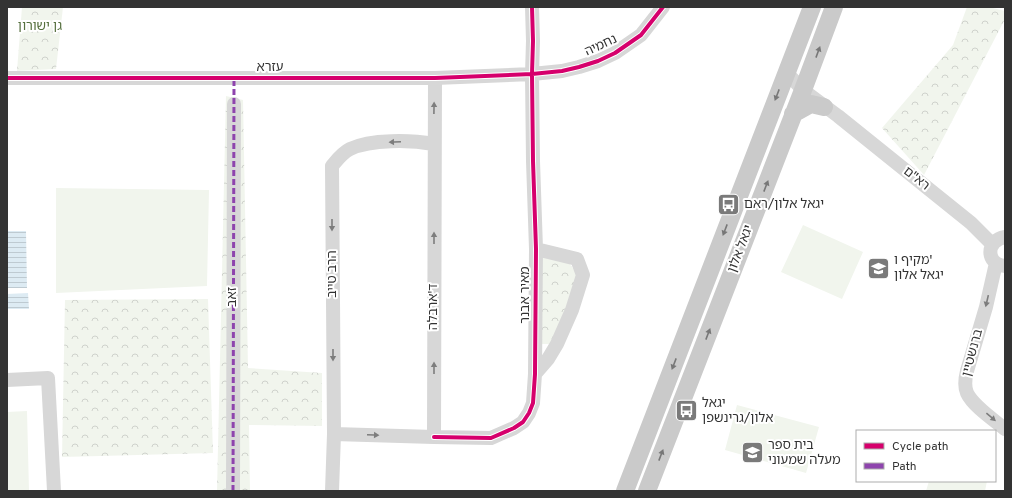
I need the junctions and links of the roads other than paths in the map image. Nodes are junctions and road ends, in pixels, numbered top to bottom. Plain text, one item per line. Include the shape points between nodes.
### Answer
1 (532, 7) edge
2 (663, 7) edge
3 (812, 7) edge
4 (834, 7) edge
5 (786, 72) junction
6 (532, 74) junction
7 (7, 78) edge
8 (435, 78) junction
9 (806, 85) junction
10 (234, 104) dead end
11 (831, 111) junction
12 (793, 114) junction
13 (434, 144) junction
14 (1005, 237) edge
15 (992, 244) junction
16 (536, 250) junction
17 (1001, 264) edge
18 (535, 374) junction
19 (7, 380) edge
20 (1005, 429) edge
21 (334, 434) junction
22 (434, 437) junction
23 (54, 491) edge
24 (233, 491) edge
25 (332, 491) edge
26 (625, 491) edge
27 (647, 491) edge

1 - 6 street, מאיר אבנר
2 - 6 street, נחמיה via 641,35 615,53 578,67
3 - 5 main road, יגאל אלון
9 -> 4 main road, יגאל אלון
5 - 9 street, רא"ם
5 -> 26 main road, יגאל אלון
6 - 8 street, עזרא
6 - 16 street, מאיר אבנר
7 - 8 street, עזרא
13 -> 8 street, ד'ארבלה
9 - 11 street, רא"ם
9 - 12 main road, יגאל אלון
10 - 24 street, זאב
11 - 12 main road via 811,104
11 - 15 street, רא"ם via 972,223
27 -> 12 main road, יגאל אלון
13 -> 21 street, הרב טייב via 416,141 369,144 350,149 332,166
22 -> 13 street, ד'ארבלה
14 - 15 street
15 - 17 street via 991,257
16 - 18 street, מאיר אבנר
16 - 18 street, מאיר אבנר via 577,258 583,276 564,330 548,359
17 -> 20 street, ברנשטיין via 965,382 972,401
18 - 22 street, מאיר אבנר via 534,397 529,413 523,422 514,428 491,438
19 - 23 street via 48,378
21 -> 22 street
21 - 25 street, הרב טייב

